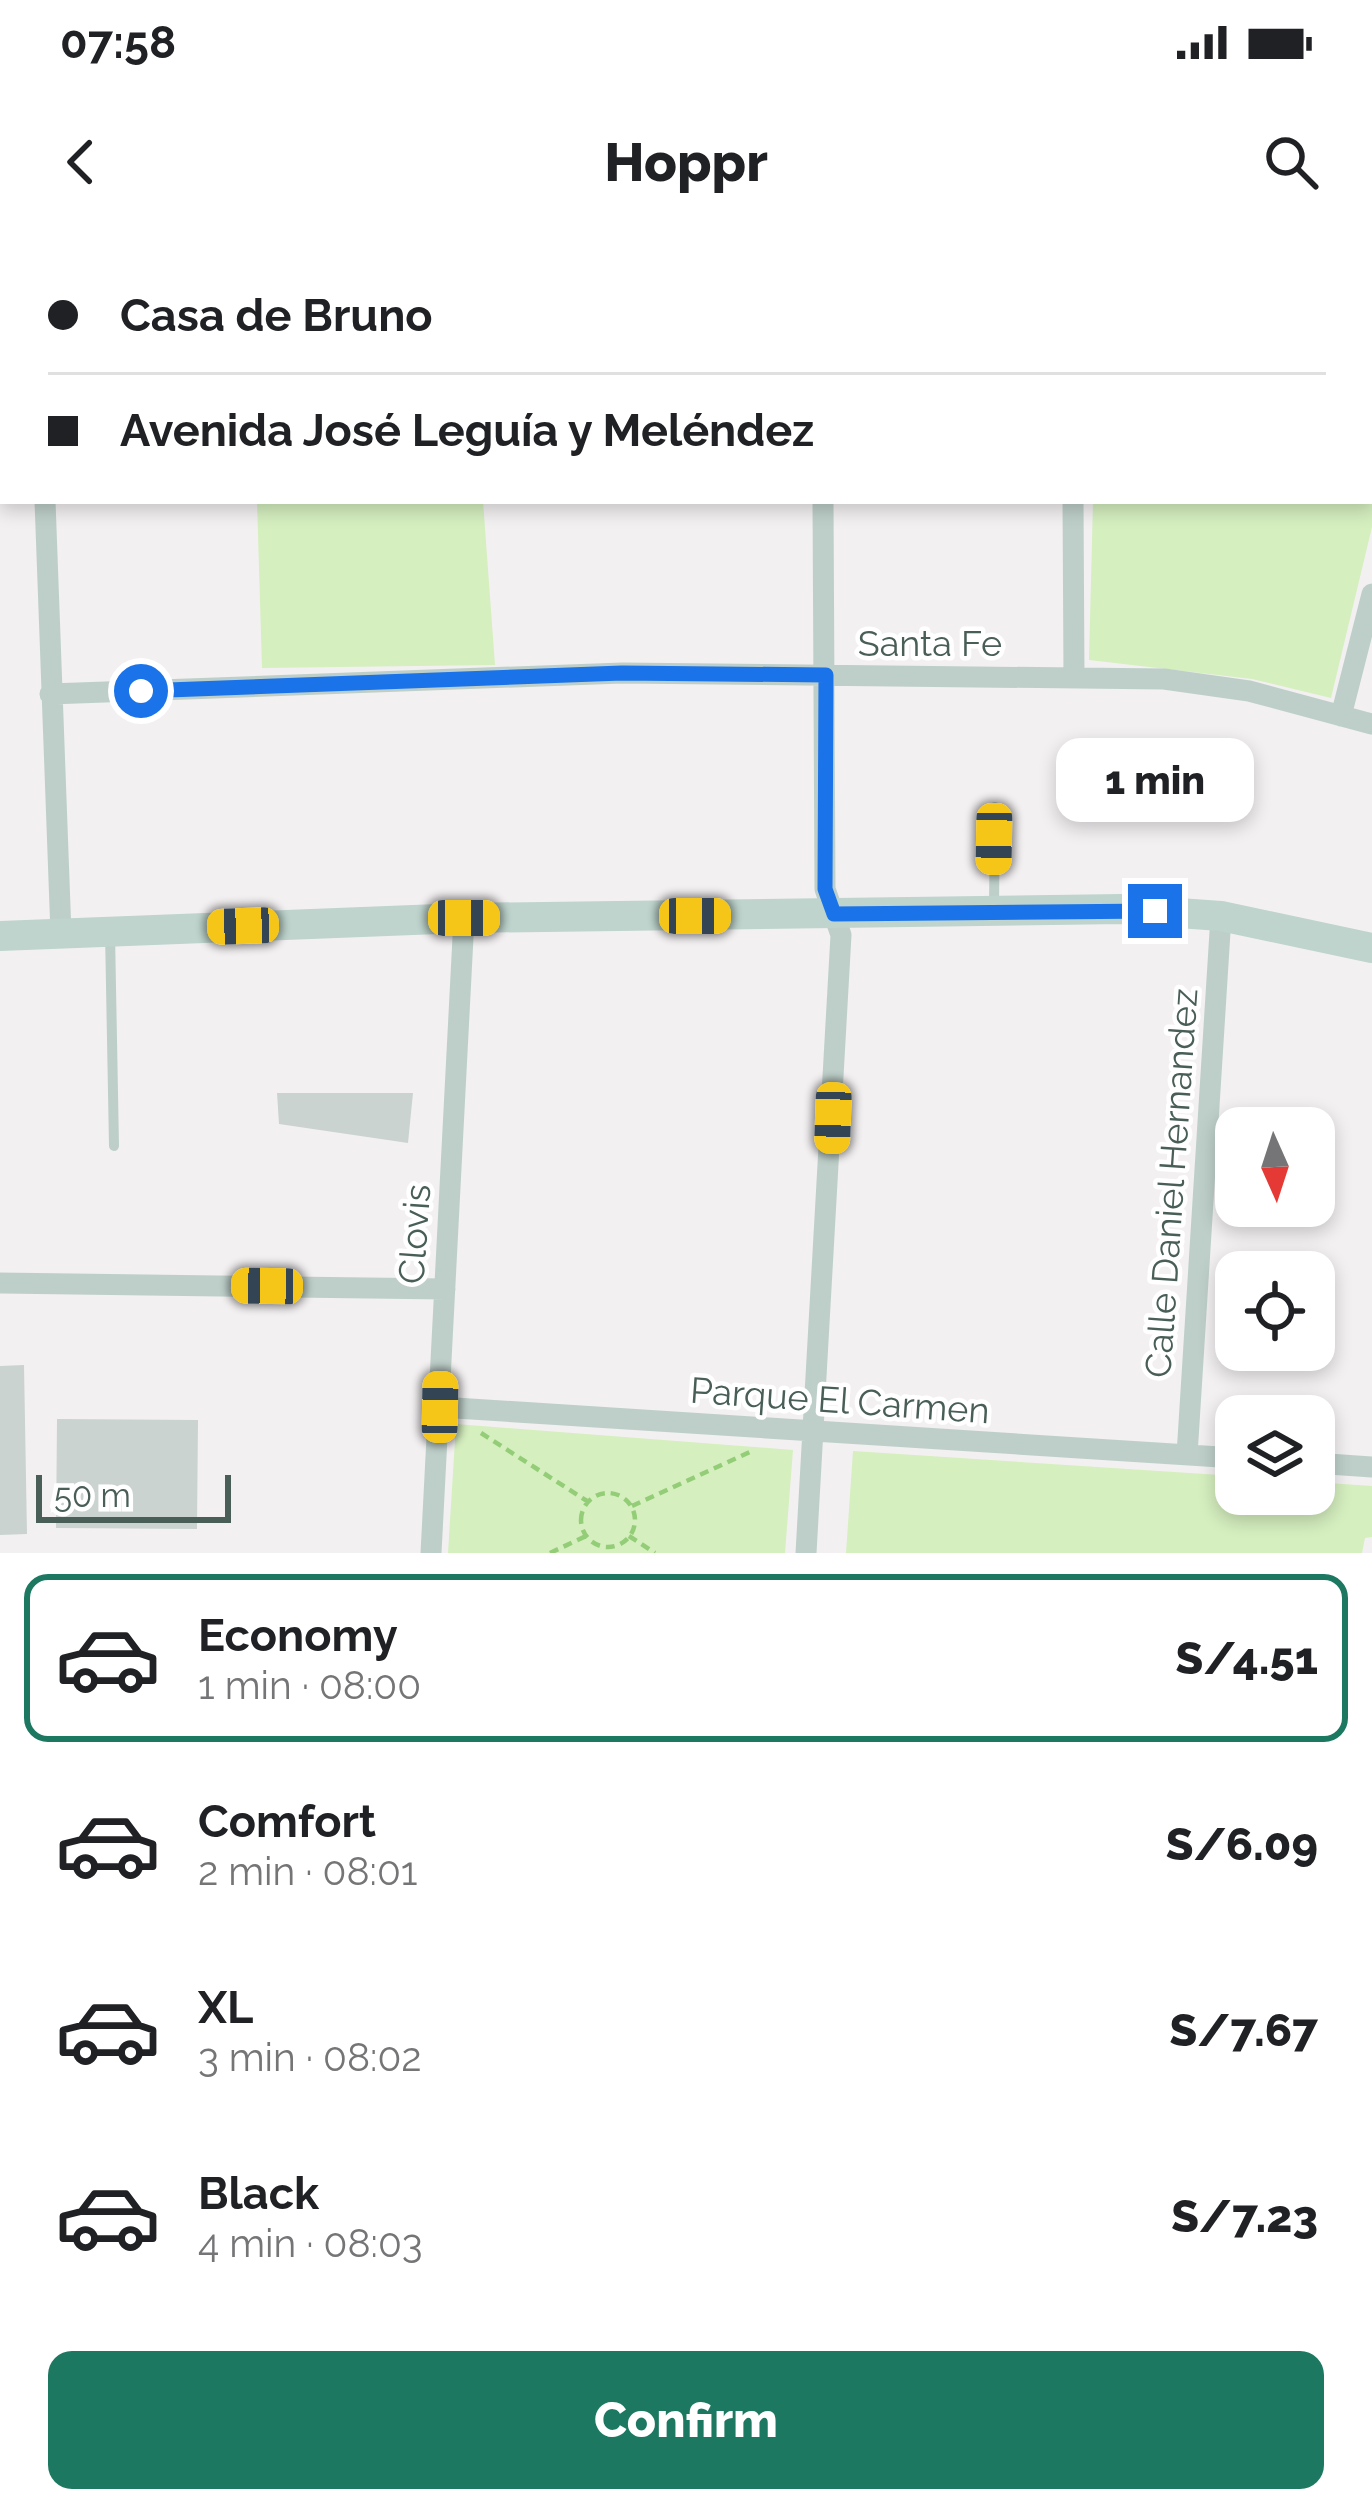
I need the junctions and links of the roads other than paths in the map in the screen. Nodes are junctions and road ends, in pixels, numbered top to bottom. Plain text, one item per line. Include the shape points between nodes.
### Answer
1 (45, 504) edge
2 (823, 504) edge
3 (1073, 504) edge
4 (1372, 594) edge
5 (826, 675) junction
6 (1074, 677) junction
7 (50, 694) junction
8 (1341, 716) junction
9 (1372, 724) edge
10 (994, 807) dead end
11 (994, 910) junction
12 (834, 914) junction
13 (1221, 916) junction
14 (464, 918) junction
15 (110, 932) junction
16 (61, 934) junction
17 (0, 936) edge
18 (1372, 949) edge
19 (114, 1146) dead end
20 (0, 1283) edge
21 (445, 1288) junction
22 (440, 1407) junction
23 (815, 1432) junction
24 (1186, 1455) junction
25 (1215, 1457) edge
26 (1335, 1464) edge
27 (1372, 1467) edge
28 (431, 1553) edge
29 (806, 1553) edge

1 - 7 street
2 - 5 street
3 - 6 street
4 - 8 street
5 - 6 street, Santa Fe
5 - 7 street, Santa Fe via 622,673
5 - 12 street via 825,889
6 - 8 street, Santa Fe via 1202,683
7 - 16 street
8 - 9 street, Santa Fe
10 - 11 lane
11 - 12 street
11 - 13 street
12 - 14 street
12 - 23 street via 841,935
13 - 18 street
13 - 24 street, Calle Daniel Hernandez
14 - 15 street
14 - 21 street, Clovis
15 - 16 street
15 - 19 lane
16 - 17 street
20 - 21 street
21 - 22 street, Clovis
22 - 23 street, Parque El Carmen
22 - 28 street, Clovis
23 - 24 street, Parque El Carmen
23 - 29 street
24 - 25 street, Parque El Carmen
26 - 27 street

